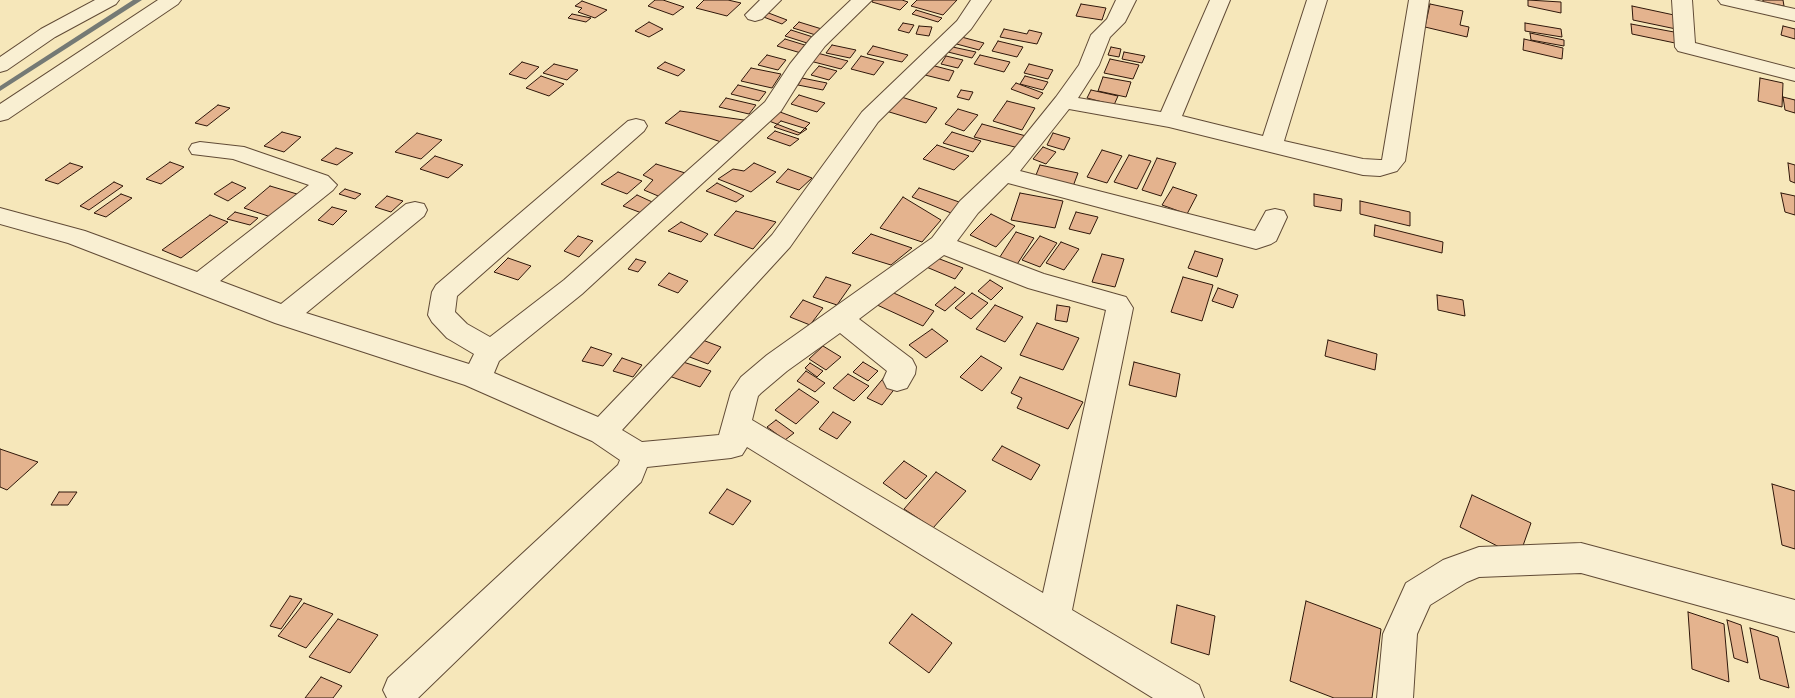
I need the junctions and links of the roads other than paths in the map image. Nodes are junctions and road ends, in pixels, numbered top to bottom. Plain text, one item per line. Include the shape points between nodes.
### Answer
1 (67, 0) edge
2 (171, 0) edge
3 (771, 0) edge
4 (862, 0) edge
5 (980, 0) edge
6 (1126, 0) edge
7 (1220, 0) edge
8 (1318, 0) edge
9 (1419, 0) edge
10 (1682, 0) edge
11 (1728, 0) edge
12 (103, 3) edge
13 (1795, 15) edge
14 (755, 16) dead end
15 (0, 66) edge
16 (0, 73) edge
17 (1795, 75) edge
18 (42, 80) junction
19 (1064, 102) junction
20 (0, 114) edge
21 (1169, 120) junction
22 (636, 126) dead end
23 (1271, 145) junction
24 (200, 149) dead end
25 (1003, 174) junction
26 (416, 210) dead end
27 (0, 216) edge
28 (1275, 217) dead end
29 (941, 244) junction
30 (209, 276) junction
31 (292, 309) junction
32 (840, 320) junction
33 (484, 364) junction
34 (897, 380) dead end
35 (604, 429) junction
36 (730, 446) junction
37 (637, 455) junction
38 (1055, 613) junction
39 (1795, 616) edge
40 (402, 690) dead end
41 (1186, 698) edge
42 (1395, 698) edge

1 - 12 street
2 - 18 street
3 - 14 street
4 - 33 street via 818,42 773,106
5 - 35 street via 964,25 870,117 781,241
6 - 19 street via 1115,22 1101,36 1089,65
7 - 21 street
8 - 23 street
9 - 23 street via 1393,161 1389,166 1363,167
10 - 17 street via 1685,47
11 - 13 street
12 - 15 street via 48,33
16 - 18 street
18 - 20 street
19 - 21 street
19 - 25 street
21 - 23 street
22 - 33 street via 445,292 441,315
24 - 30 street via 236,152 325,185
25 - 28 street via 1256,240 1267,235
25 - 29 street via 969,208
26 - 31 street
27 - 30 street
29 - 32 street
29 - 38 street via 1037,281 1109,300 1120,308
30 - 31 street
31 - 33 street
32 - 34 street via 902,367
32 - 36 street via 751,384
33 - 35 street
35 - 37 street
36 - 37 street
36 - 38 street via 743,429
37 - 40 street via 630,473
38 - 41 street
39 - 42 street via 1581,558 1479,562 1455,571 1418,594 1400,634

